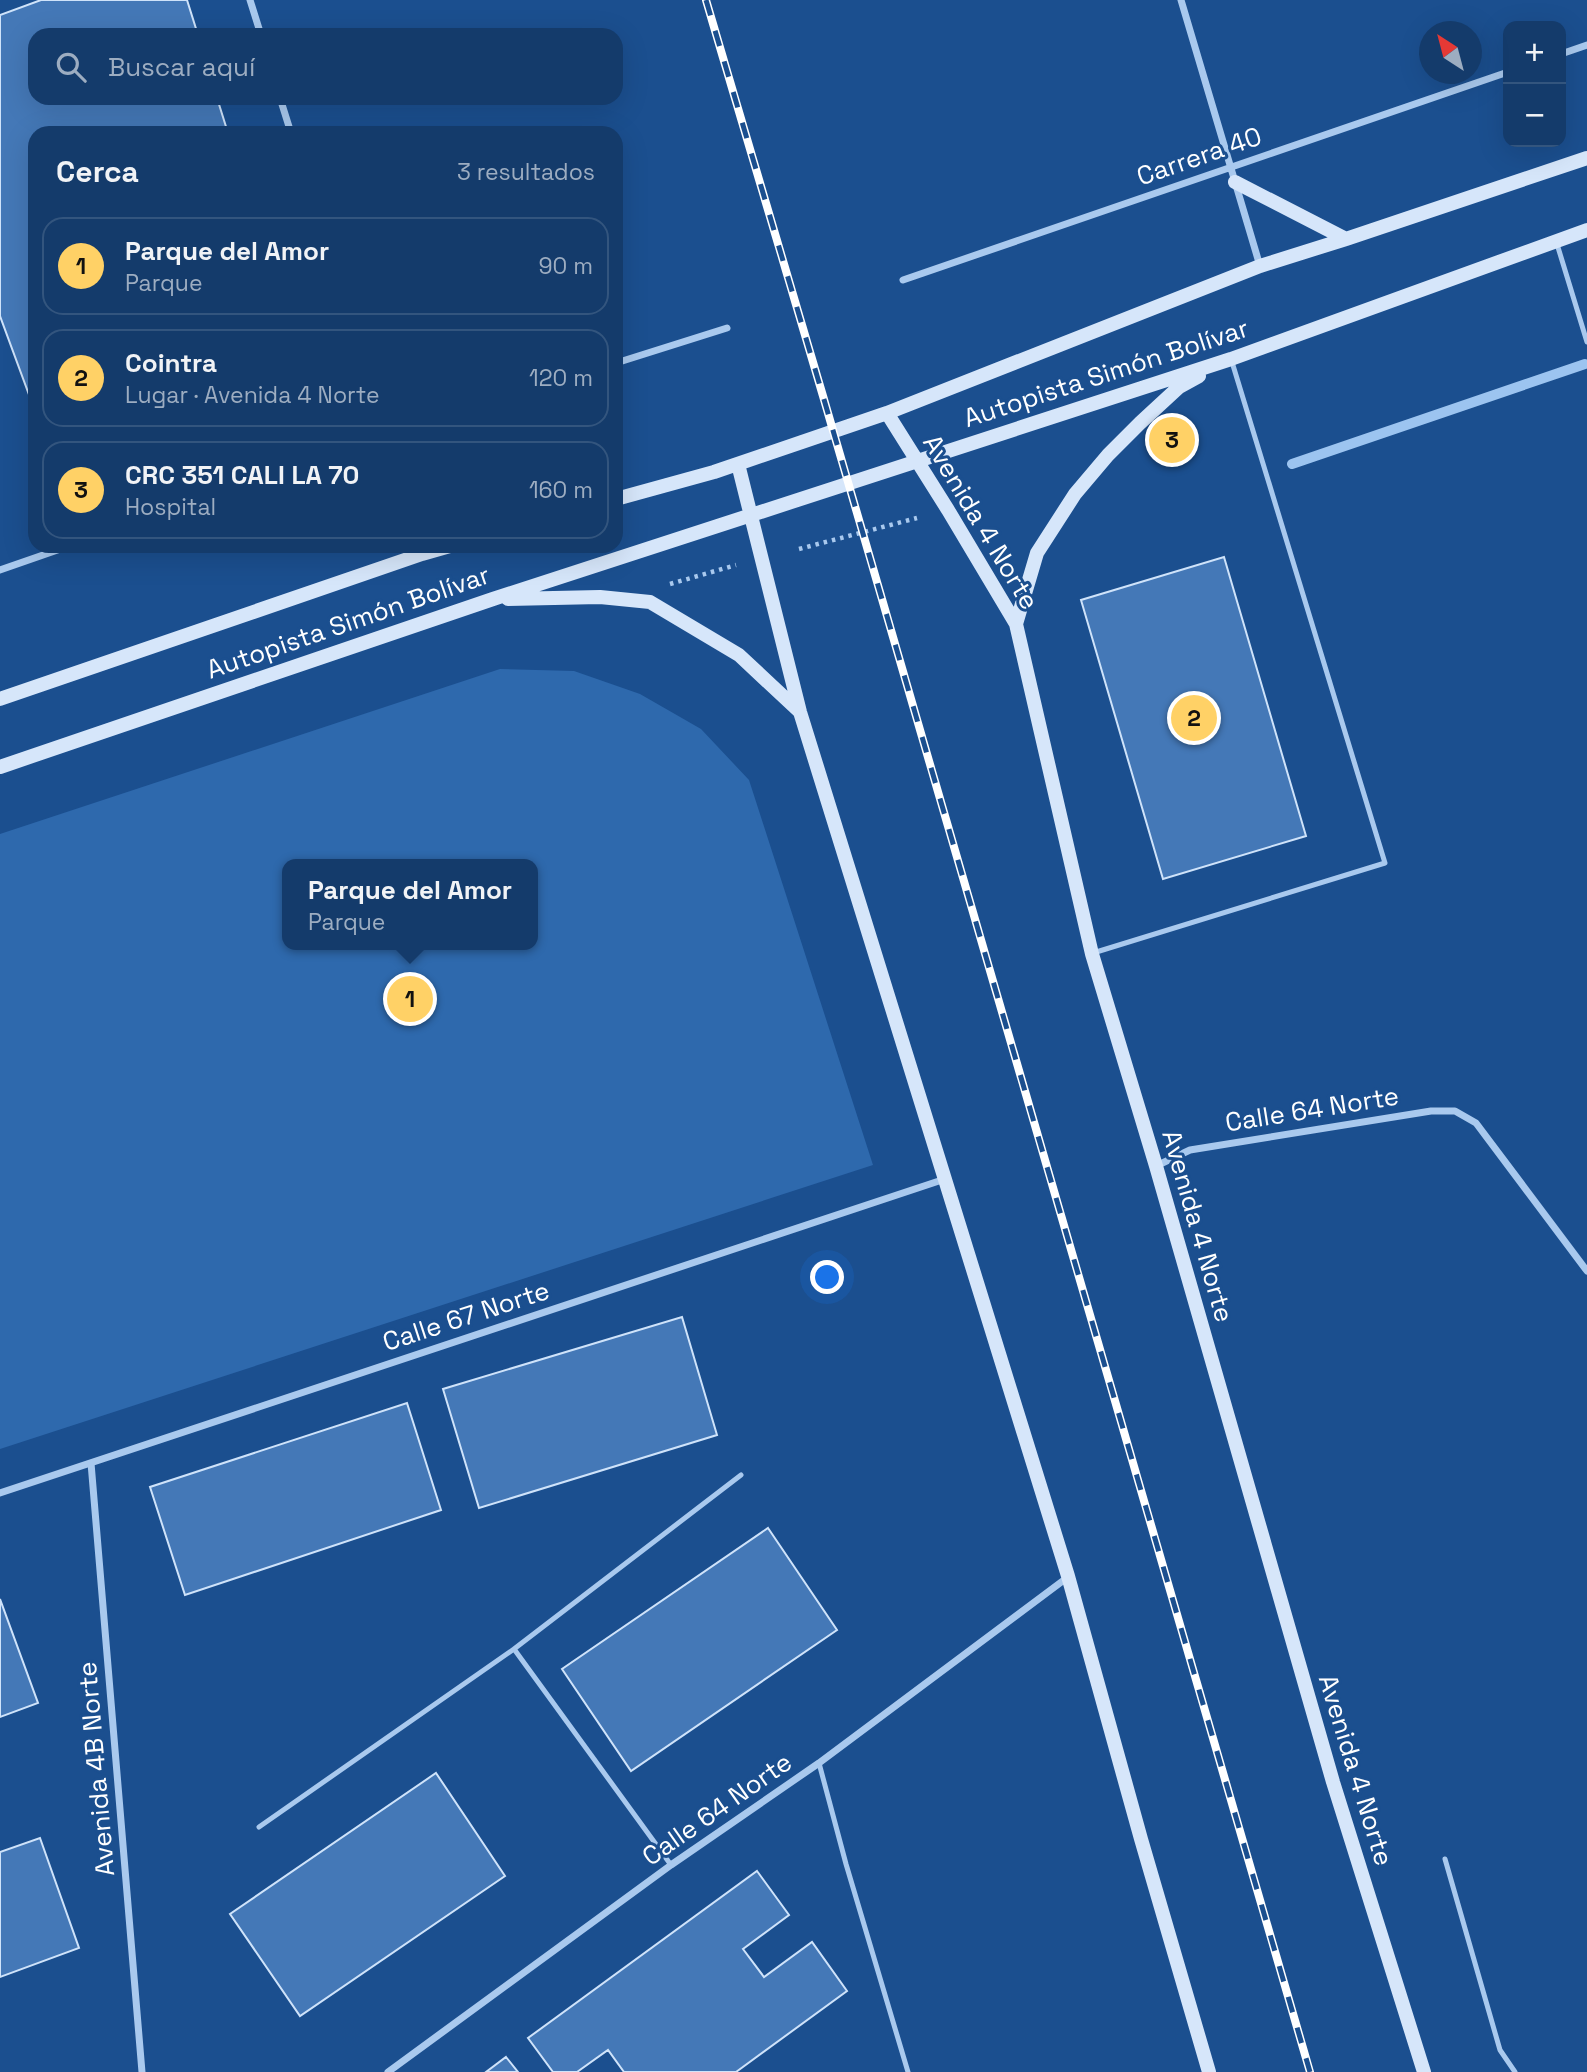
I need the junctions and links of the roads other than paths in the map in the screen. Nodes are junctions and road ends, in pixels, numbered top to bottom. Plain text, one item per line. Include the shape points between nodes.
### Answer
1 (250, 0) edge
2 (1181, 0) edge
3 (259, 28) edge
4 (1587, 45) edge
5 (1566, 52) edge
6 (1503, 74) edge
7 (282, 105) edge
8 (289, 126) edge
9 (1587, 158) edge
10 (1231, 167) junction
11 (1235, 182) junction
12 (1587, 230) edge
13 (1346, 239) junction
14 (1556, 241) junction
15 (1260, 266) junction
16 (903, 280) dead end
17 (727, 328) dead end
18 (1587, 342) edge
19 (1231, 359) junction
20 (623, 361) edge
21 (887, 414) junction
22 (916, 461) junction
23 (738, 464) junction
24 (623, 497) edge
25 (751, 515) junction
26 (49, 553) edge
27 (413, 553) edge
28 (0, 570) edge
29 (493, 599) junction
30 (1016, 624) junction
31 (0, 699) edge
32 (800, 712) junction
33 (0, 767) edge
34 (1092, 954) junction
35 (1156, 1166) junction
36 (946, 1179) junction
37 (1587, 1271) edge
38 (91, 1463) junction
39 (741, 1475) dead end
40 (0, 1493) edge
41 (1068, 1576) junction
42 (514, 1649) junction
43 (819, 1763) junction
44 (260, 1827) dead end
45 (1445, 1859) dead end
46 (671, 1865) junction
47 (142, 2072) edge
48 (388, 2072) edge
49 (908, 2072) edge
50 (1209, 2072) edge
51 (1424, 2072) edge
52 (1515, 2072) edge

1 - 3 street
2 - 10 street
4 - 5 street
6 - 10 street, Carrera 40
7 - 8 street
9 - 13 main road, Autopista Simón Bolívar
10 - 11 street
10 - 16 street, Carrera 40
11 - 13 main road
11 - 15 street
12 - 14 main road, Autopista Simón Bolívar
13 - 15 main road, Autopista Simón Bolívar
14 - 18 lane
14 - 19 main road, Autopista Simón Bolívar
15 - 21 main road, Autopista Simón Bolívar
17 - 20 street
19 - 22 main road, Autopista Simón Bolívar
19 - 30 main road via 1179,387 1108,455 1075,494 1037,553
19 - 34 lane via 1385,863
21 - 22 main road, Avenida 4 Norte
21 - 23 main road, Autopista Simón Bolívar
22 - 25 main road, Autopista Simón Bolívar
22 - 30 main road, Avenida 4 Norte
23 - 24 main road, Autopista Simón Bolívar
23 - 25 main road
25 - 29 main road, Autopista Simón Bolívar
25 - 32 main road
26 - 28 street
27 - 31 main road, Autopista Simón Bolívar
29 - 32 main road via 600,597 650,602 739,655
29 - 33 main road, Autopista Simón Bolívar
30 - 34 main road, Avenida 4 Norte
32 - 36 main road
34 - 35 main road, Avenida 4 Norte
35 - 37 street, Calle 64 Norte via 1190,1150 1430,1111 1455,1111 1476,1123
35 - 51 main road, Avenida 4 Norte via 1333,1782
36 - 38 street, Calle 67 Norte
36 - 41 main road
38 - 40 street, Calle 67 Norte
38 - 47 street, Avenida 4B Norte
39 - 42 lane
41 - 43 street, Calle 64 Norte
41 - 50 main road
42 - 44 lane
42 - 46 lane
43 - 46 street, Calle 64 Norte
43 - 49 lane
45 - 52 lane via 1500,2050
46 - 48 street, Calle 64 Norte

